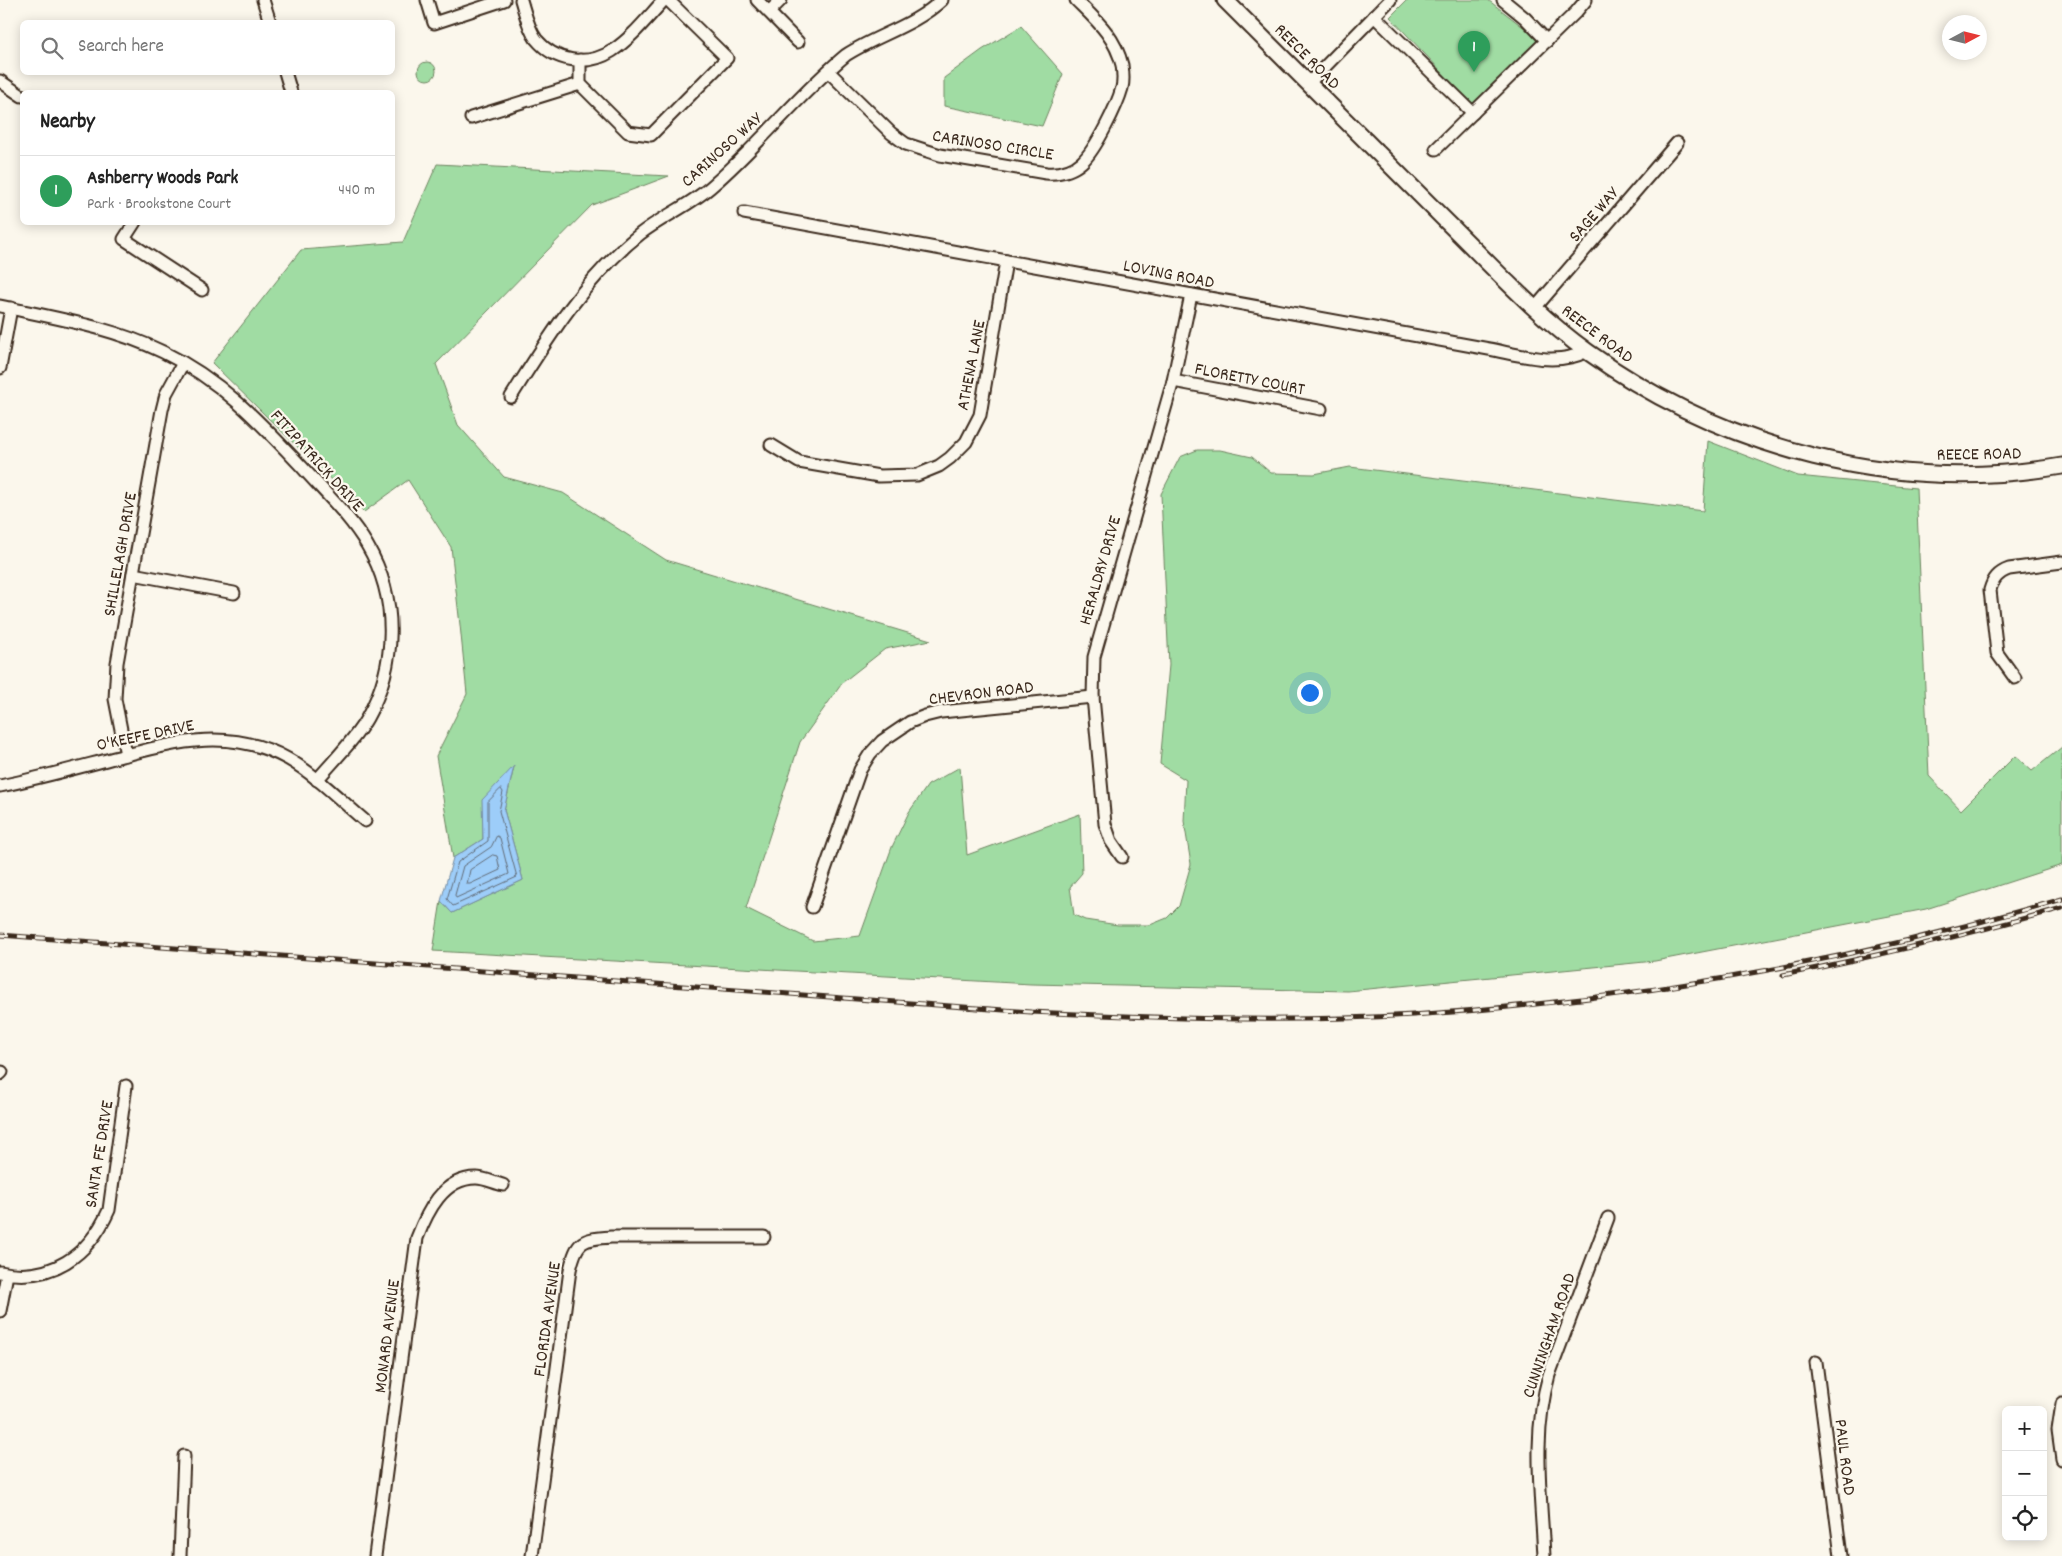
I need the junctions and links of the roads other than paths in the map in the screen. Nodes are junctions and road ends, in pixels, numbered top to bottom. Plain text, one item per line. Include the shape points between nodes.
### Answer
1 (263, 0) edge
2 (427, 0) edge
3 (504, 0) edge
4 (521, 0) edge
5 (664, 0) edge
6 (668, 0) edge
7 (757, 0) edge
8 (781, 0) edge
9 (942, 0) edge
10 (1076, 0) edge
11 (1225, 0) edge
12 (1390, 0) edge
13 (1503, 0) edge
14 (1586, 0) edge
15 (769, 12) junction
16 (1374, 16) junction
17 (269, 20) edge
18 (1547, 41) junction
19 (798, 42) dead end
20 (580, 60) junction
21 (828, 71) junction
22 (286, 75) edge
23 (0, 80) edge
24 (580, 84) junction
25 (1308, 84) junction
26 (290, 90) edge
27 (20, 95) edge
28 (1473, 113) junction
29 (471, 118) dead end
30 (1677, 143) dead end
31 (1436, 148) dead end
32 (744, 213) dead end
33 (133, 225) edge
34 (1006, 261) junction
35 (202, 290) dead end
36 (1191, 295) junction
37 (5, 307) edge
38 (1535, 308) junction
39 (1586, 351) junction
40 (183, 362) junction
41 (0, 368) edge
42 (1173, 381) junction
43 (511, 397) dead end
44 (1321, 409) dead end
45 (771, 445) dead end
46 (2062, 466) edge
47 (2062, 562) edge
48 (133, 574) junction
49 (234, 593) dead end
50 (2015, 678) dead end
51 (1093, 697) junction
52 (126, 755) junction
53 (317, 780) junction
54 (0, 786) edge
55 (365, 821) dead end
56 (1122, 857) dead end
57 (812, 907) dead end
58 (126, 1086) dead end
59 (503, 1185) dead end
60 (1608, 1218) dead end
61 (764, 1237) dead end
62 (3, 1273) edge
63 (0, 1311) edge
64 (1816, 1362) dead end
65 (2062, 1404) edge
66 (184, 1456) dead end
67 (2062, 1459) edge
68 (180, 1556) edge
69 (375, 1556) edge
70 (532, 1556) edge
71 (1544, 1556) edge
72 (1841, 1556) edge

1 - 17 street
2 - 3 street via 434,22
4 - 20 street via 530,27 544,47 568,60
5 - 20 street via 612,51 591,60
6 - 24 street via 727,58 651,135 628,132
7 - 15 street
8 - 15 street
9 - 21 street, CARINOSO WAY via 902,27 861,44
10 - 21 street, CARINOSO CIRCLE via 1112,38 1120,57 1123,78 1117,100 1095,145 1081,163 1063,172 1046,173 940,155 906,144
11 - 25 main road, REECE ROAD
12 - 16 street
13 - 18 street
14 - 18 street
15 - 19 street
16 - 25 street
16 - 28 street
18 - 28 street
20 - 24 street
21 - 43 street, CARINOSO WAY via 712,186 659,220 608,262 573,303
22 - 26 street
23 - 27 street
24 - 29 street
25 - 38 main road, REECE ROAD
28 - 31 street
30 - 38 street, SAGE WAY
32 - 34 street, LOVING ROAD
33 - 35 street via 124,239
34 - 36 street, LOVING ROAD
34 - 45 street, ATHENA LANE via 980,415 966,442 950,458 916,475 878,476 799,462
36 - 39 street, LOVING ROAD via 1552,360 1575,357
36 - 42 street, HERALDRY DRIVE
37 - 40 street, FITZPATRICK DRIVE via 103,329
37 - 41 street
38 - 39 main road, REECE ROAD
39 - 46 main road, REECE ROAD via 1634,383 1698,417 1758,440 1820,458 1932,473 2016,472
40 - 48 street, SHILLELAGH DRIVE via 166,394 162,410
40 - 53 street, FITZPATRICK DRIVE via 238,401 260,422 358,532 382,577 391,636 381,688 366,720
42 - 44 street, FLORETTY COURT
42 - 51 street, HERALDRY DRIVE via 1098,639 1092,676
47 - 50 street via 2009,569 2001,572 1992,583 1997,653
48 - 49 street
48 - 52 street, SHILLELAGH DRIVE via 115,681
51 - 56 street, HERALDRY DRIVE via 1105,824
51 - 57 street, CHEVRON ROAD via 942,712 910,722 895,731 870,754 860,770
52 - 53 street, O'KEEFE DRIVE via 193,740 237,742 288,759
52 - 54 street, O'KEEFE DRIVE
53 - 55 street, O'KEEFE DRIVE
58 - 62 street, SANTA FE DRIVE via 109,1210 101,1229 90,1243 57,1268 35,1274
59 - 69 street, MONARD AVENUE via 479,1178 456,1183 431,1206 417,1238
60 - 71 street, CUNNINGHAM ROAD via 1542,1399 1538,1465
61 - 70 street, FLORIDA AVENUE via 612,1237 587,1239 579,1244 570,1270
62 - 63 street
64 - 72 street, PAUL ROAD
65 - 67 street via 2058,1430
66 - 68 street

